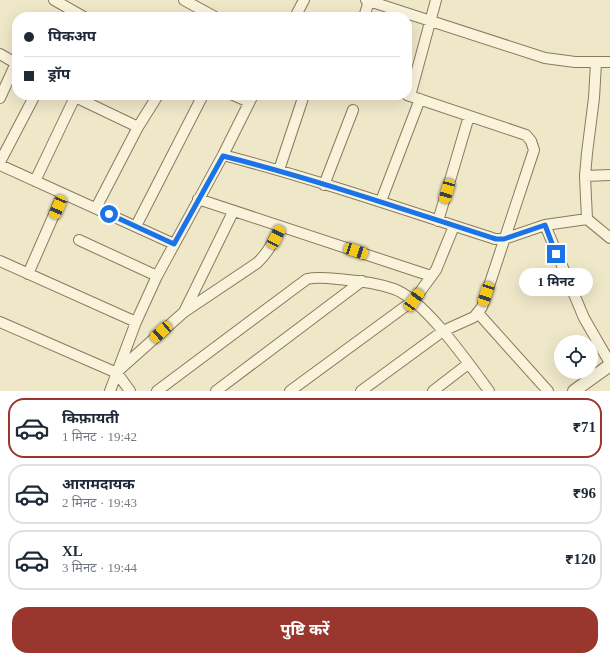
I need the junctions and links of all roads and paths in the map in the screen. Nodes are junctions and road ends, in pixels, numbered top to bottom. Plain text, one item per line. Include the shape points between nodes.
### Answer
1 (54, 0) edge
2 (184, 0) edge
3 (304, 0) edge
4 (367, 0) edge
5 (436, 0) edge
6 (75, 12) edge
7 (206, 12) edge
8 (298, 12) edge
9 (365, 12) edge
10 (405, 12) edge
11 (412, 14) edge
12 (431, 20) junction
13 (0, 54) edge
14 (12, 61) edge
15 (610, 62) edge
16 (596, 63) junction
17 (12, 74) edge
18 (412, 96) edge
19 (0, 98) edge
20 (32, 100) edge
21 (71, 100) edge
22 (81, 100) edge
23 (155, 100) edge
24 (200, 100) edge
25 (251, 100) edge
26 (302, 100) edge
27 (411, 100) edge
28 (353, 110) dead end
29 (469, 116) junction
30 (138, 127) junction
31 (223, 156) junction
32 (0, 163) edge
33 (279, 170) junction
34 (610, 175) edge
35 (585, 176) junction
36 (35, 181) junction
37 (324, 185) junction
38 (63, 194) junction
39 (198, 199) junction
40 (381, 201) junction
41 (96, 208) junction
42 (233, 212) junction
43 (587, 219) junction
44 (438, 221) junction
45 (545, 225) junction
46 (136, 226) junction
47 (454, 226) junction
48 (281, 227) junction
49 (610, 238) edge
50 (504, 239) junction
51 (79, 240) dead end
52 (174, 244) junction
53 (0, 261) edge
54 (28, 274) junction
55 (157, 276) junction
56 (431, 276) junction
57 (362, 281) junction
58 (414, 300) junction
59 (184, 312) junction
60 (478, 313) junction
61 (0, 322) edge
62 (136, 322) junction
63 (443, 331) junction
64 (468, 364) junction
65 (610, 364) edge
66 (117, 373) junction
67 (110, 391) edge
68 (130, 391) edge
69 (157, 391) edge
70 (216, 391) edge
71 (290, 391) edge
72 (362, 391) edge
73 (433, 391) edge
74 (489, 391) edge
75 (548, 391) edge
76 (574, 391) edge

1 - 6 street
2 - 7 street
3 - 8 street
4 - 9 street
4 - 10 street
5 - 12 street
11 - 12 street
12 - 16 street via 545,58
12 - 18 street
13 - 14 street
15 - 16 street
16 - 35 street
17 - 19 street
18 - 29 street
20 - 32 street
21 - 36 street
22 - 30 street
23 - 30 street
24 - 46 street
25 - 31 street
26 - 33 street
27 - 40 street
28 - 37 street
29 - 44 street
29 - 50 street via 526,135 534,150
30 - 41 street
31 - 33 street
31 - 39 street
32 - 36 street
33 - 37 street
34 - 35 street
35 - 43 street
36 - 38 street
37 - 40 street
38 - 41 street
38 - 54 street
39 - 42 street
39 - 52 street
40 - 44 street
41 - 46 street
42 - 48 street
42 - 59 street
43 - 45 street
43 - 49 street
44 - 47 street
45 - 50 street
45 - 65 street via 584,318
46 - 52 street
47 - 50 street via 496,239
47 - 56 street via 436,270
48 - 56 street
48 - 59 street via 270,248 257,263
50 - 60 street
51 - 55 street
52 - 55 street
53 - 54 street
54 - 62 street
55 - 62 street
56 - 58 street
57 - 58 street via 396,289
57 - 69 street via 316,277 307,279
57 - 70 street
58 - 63 street
58 - 71 street
59 - 66 street
60 - 63 street
60 - 75 street
61 - 66 street
62 - 66 street
63 - 64 street
63 - 72 street
64 - 73 street
64 - 74 street
65 - 76 street
66 - 67 street
66 - 68 street

